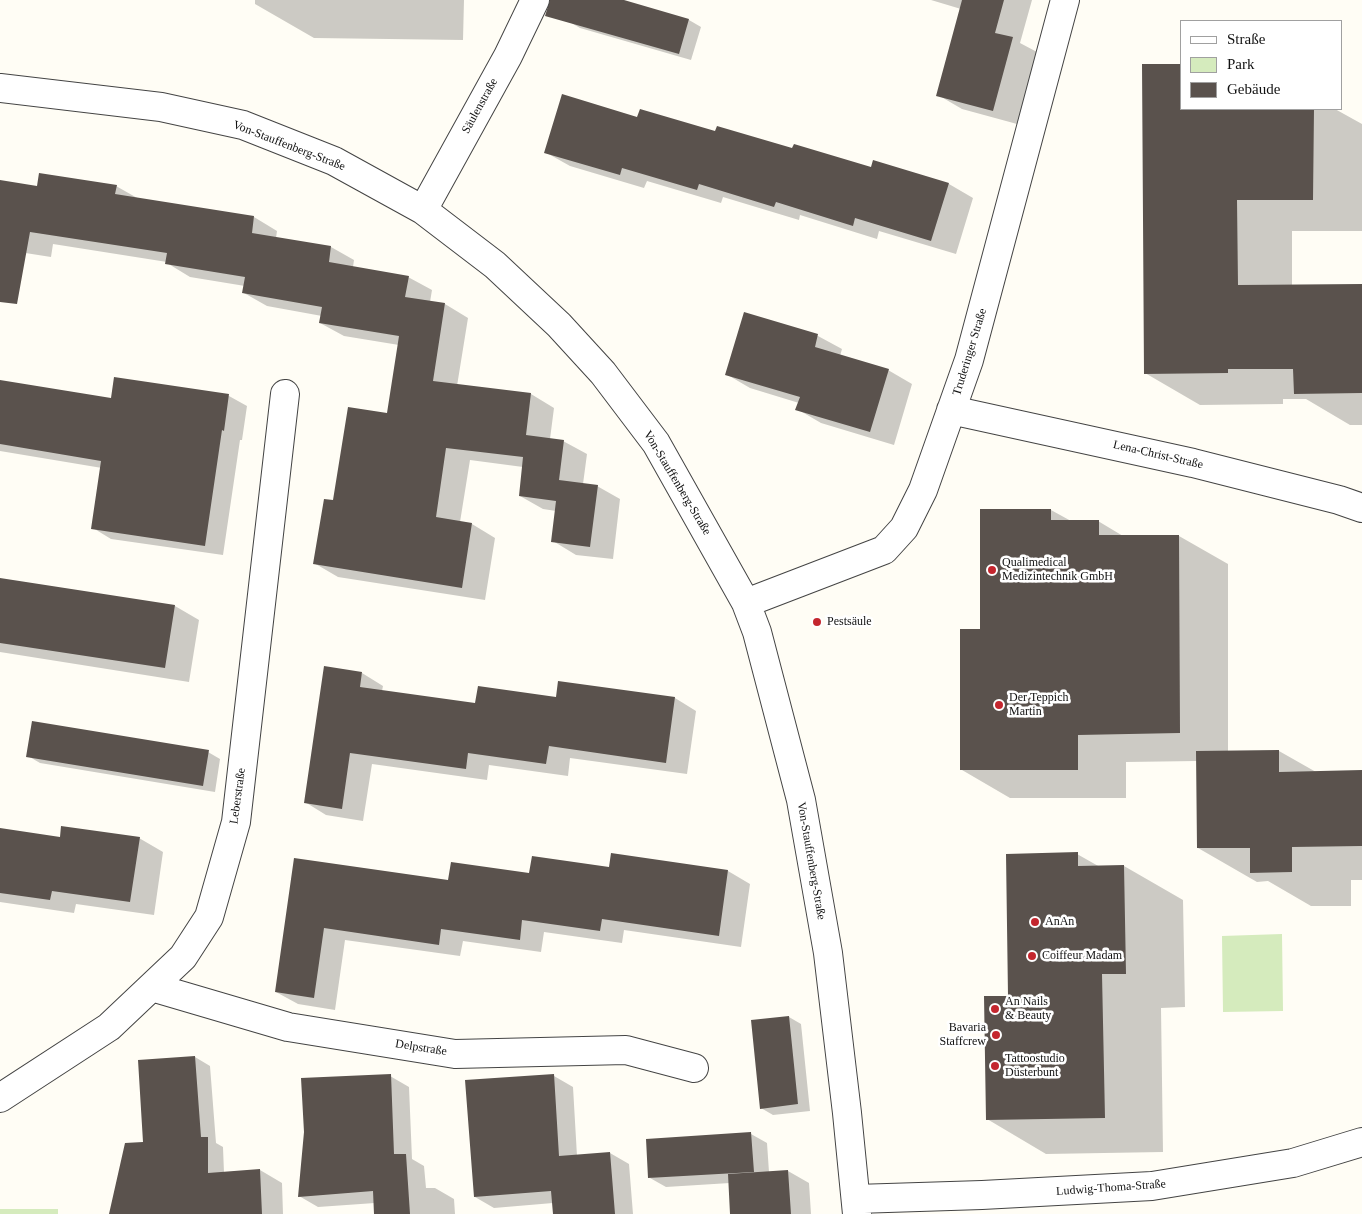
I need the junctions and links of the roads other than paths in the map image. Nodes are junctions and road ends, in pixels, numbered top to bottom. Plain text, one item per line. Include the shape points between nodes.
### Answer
1 (535, 0) edge
2 (1065, 0) edge
3 (0, 88) edge
4 (423, 210) junction
5 (285, 394) dead end
6 (951, 410) junction
7 (1362, 508) edge
8 (746, 603) junction
9 (152, 987) junction
10 (694, 1068) dead end
11 (0, 1098) edge
12 (1362, 1142) edge
13 (856, 1206) edge

1 - 4 street, Säulenstraße via 508,56
2 - 6 street, Truderinger Straße via 970,360
3 - 4 street, Von-Stauffenberg-Straße via 161,107 243,125 334,161
4 - 8 street, Von-Stauffenberg-Straße via 495,265 559,325 603,373 656,443
5 - 9 street, Leberstraße via 236,822 209,917 183,957
6 - 7 street, Lena-Christ-Straße via 1192,463
6 - 8 street, Truderinger Straße via 923,490 904,528 884,550
8 - 13 street, Von-Stauffenberg-Straße via 757,632 801,800 828,954
9 - 10 street, Delpstraße via 288,1027 455,1054 626,1050
9 - 11 street, Leberstraße via 109,1027
12 - 13 street, Ludwig-Thoma-Straße via 1293,1163 1152,1186

